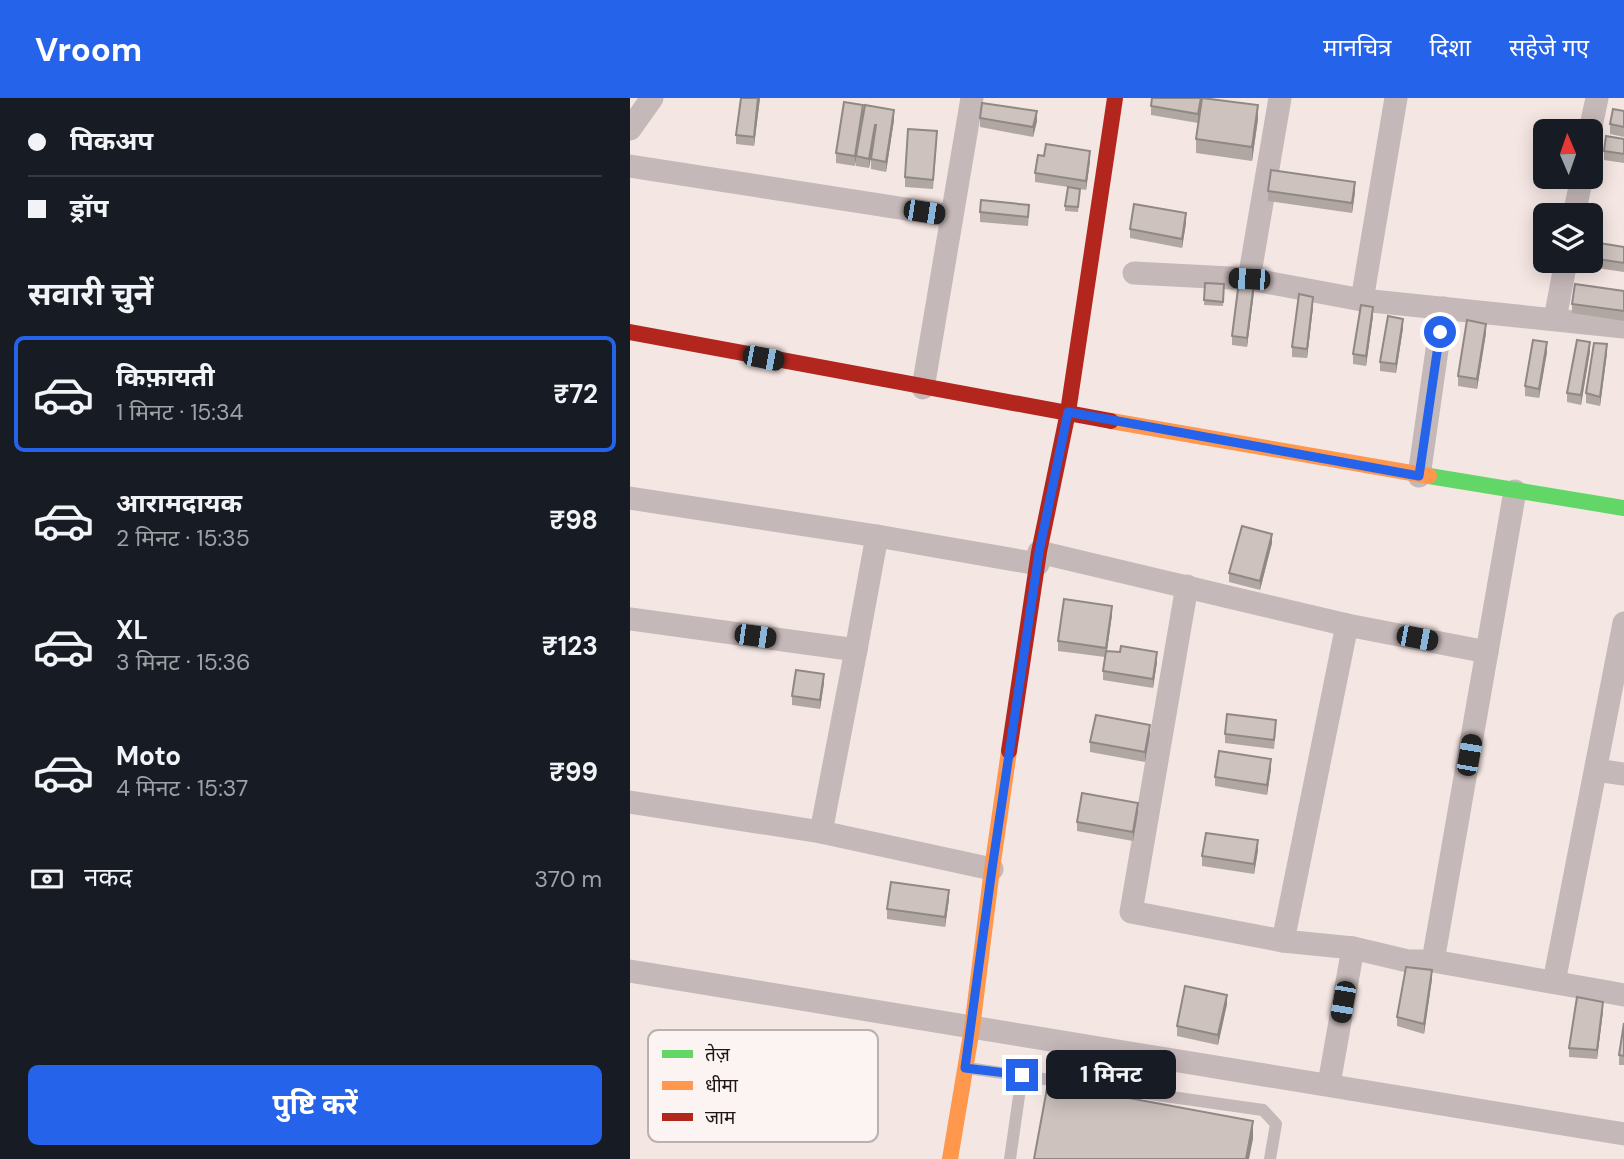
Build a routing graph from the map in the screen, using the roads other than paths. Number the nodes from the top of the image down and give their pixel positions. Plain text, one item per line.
1 (652, 98) edge
2 (972, 98) edge
3 (1115, 98) edge
4 (1280, 98) edge
5 (1396, 98) edge
6 (1597, 98) edge
7 (1593, 119) edge
8 (630, 129) edge
9 (630, 166) edge
10 (951, 216) junction
11 (1134, 273) dead end
12 (1564, 273) edge
13 (1249, 279) junction
14 (1362, 300) junction
15 (1443, 308) junction
16 (1555, 319) junction
17 (1624, 327) edge
18 (630, 332) edge
19 (923, 388) junction
20 (1068, 412) junction
21 (1419, 476) junction
22 (1515, 491) junction
23 (630, 498) edge
24 (1624, 508) edge
25 (877, 536) junction
26 (1039, 558) junction
27 (1187, 586) junction
28 (630, 619) edge
29 (1624, 623) edge
30 (1347, 625) junction
31 (856, 650) junction
32 (1487, 652) junction
33 (1596, 770) junction
34 (1624, 774) edge
35 (630, 802) edge
36 (821, 832) junction
37 (992, 869) junction
38 (1283, 941) junction
39 (1353, 948) junction
40 (1433, 961) junction
41 (630, 971) edge
42 (1554, 982) junction
43 (1624, 995) edge
44 (972, 1028) junction
45 (965, 1068) junction
46 (1022, 1075) junction
47 (1329, 1084) junction
48 (1624, 1134) edge
49 (950, 1159) edge
50 (1010, 1159) edge
51 (1270, 1159) edge

1 - 8 street
2 - 10 street
3 - 20 street
4 - 13 street
5 - 14 street
6 - 7 street
9 - 10 street
10 - 19 street
11 - 13 street
12 - 16 street
13 - 14 street
14 - 15 street
15 - 16 street
15 - 21 street
16 - 17 street
18 - 19 street
19 - 20 street
20 - 21 street
20 - 26 street
21 - 22 street
22 - 24 street
22 - 32 street
23 - 25 street
25 - 26 street
25 - 31 street
26 - 27 street
26 - 37 street
27 - 30 street
27 - 38 street
28 - 31 street
29 - 33 street
30 - 32 street
30 - 38 street
31 - 36 street
32 - 40 street
33 - 34 street
33 - 42 street
35 - 36 street
36 - 37 street
37 - 44 street
38 - 39 street
39 - 40 street
39 - 47 street
40 - 42 street
41 - 44 street
42 - 43 street
44 - 45 street
44 - 47 street
45 - 46 lane
45 - 49 street
46 - 50 lane
46 - 51 lane
47 - 48 street

